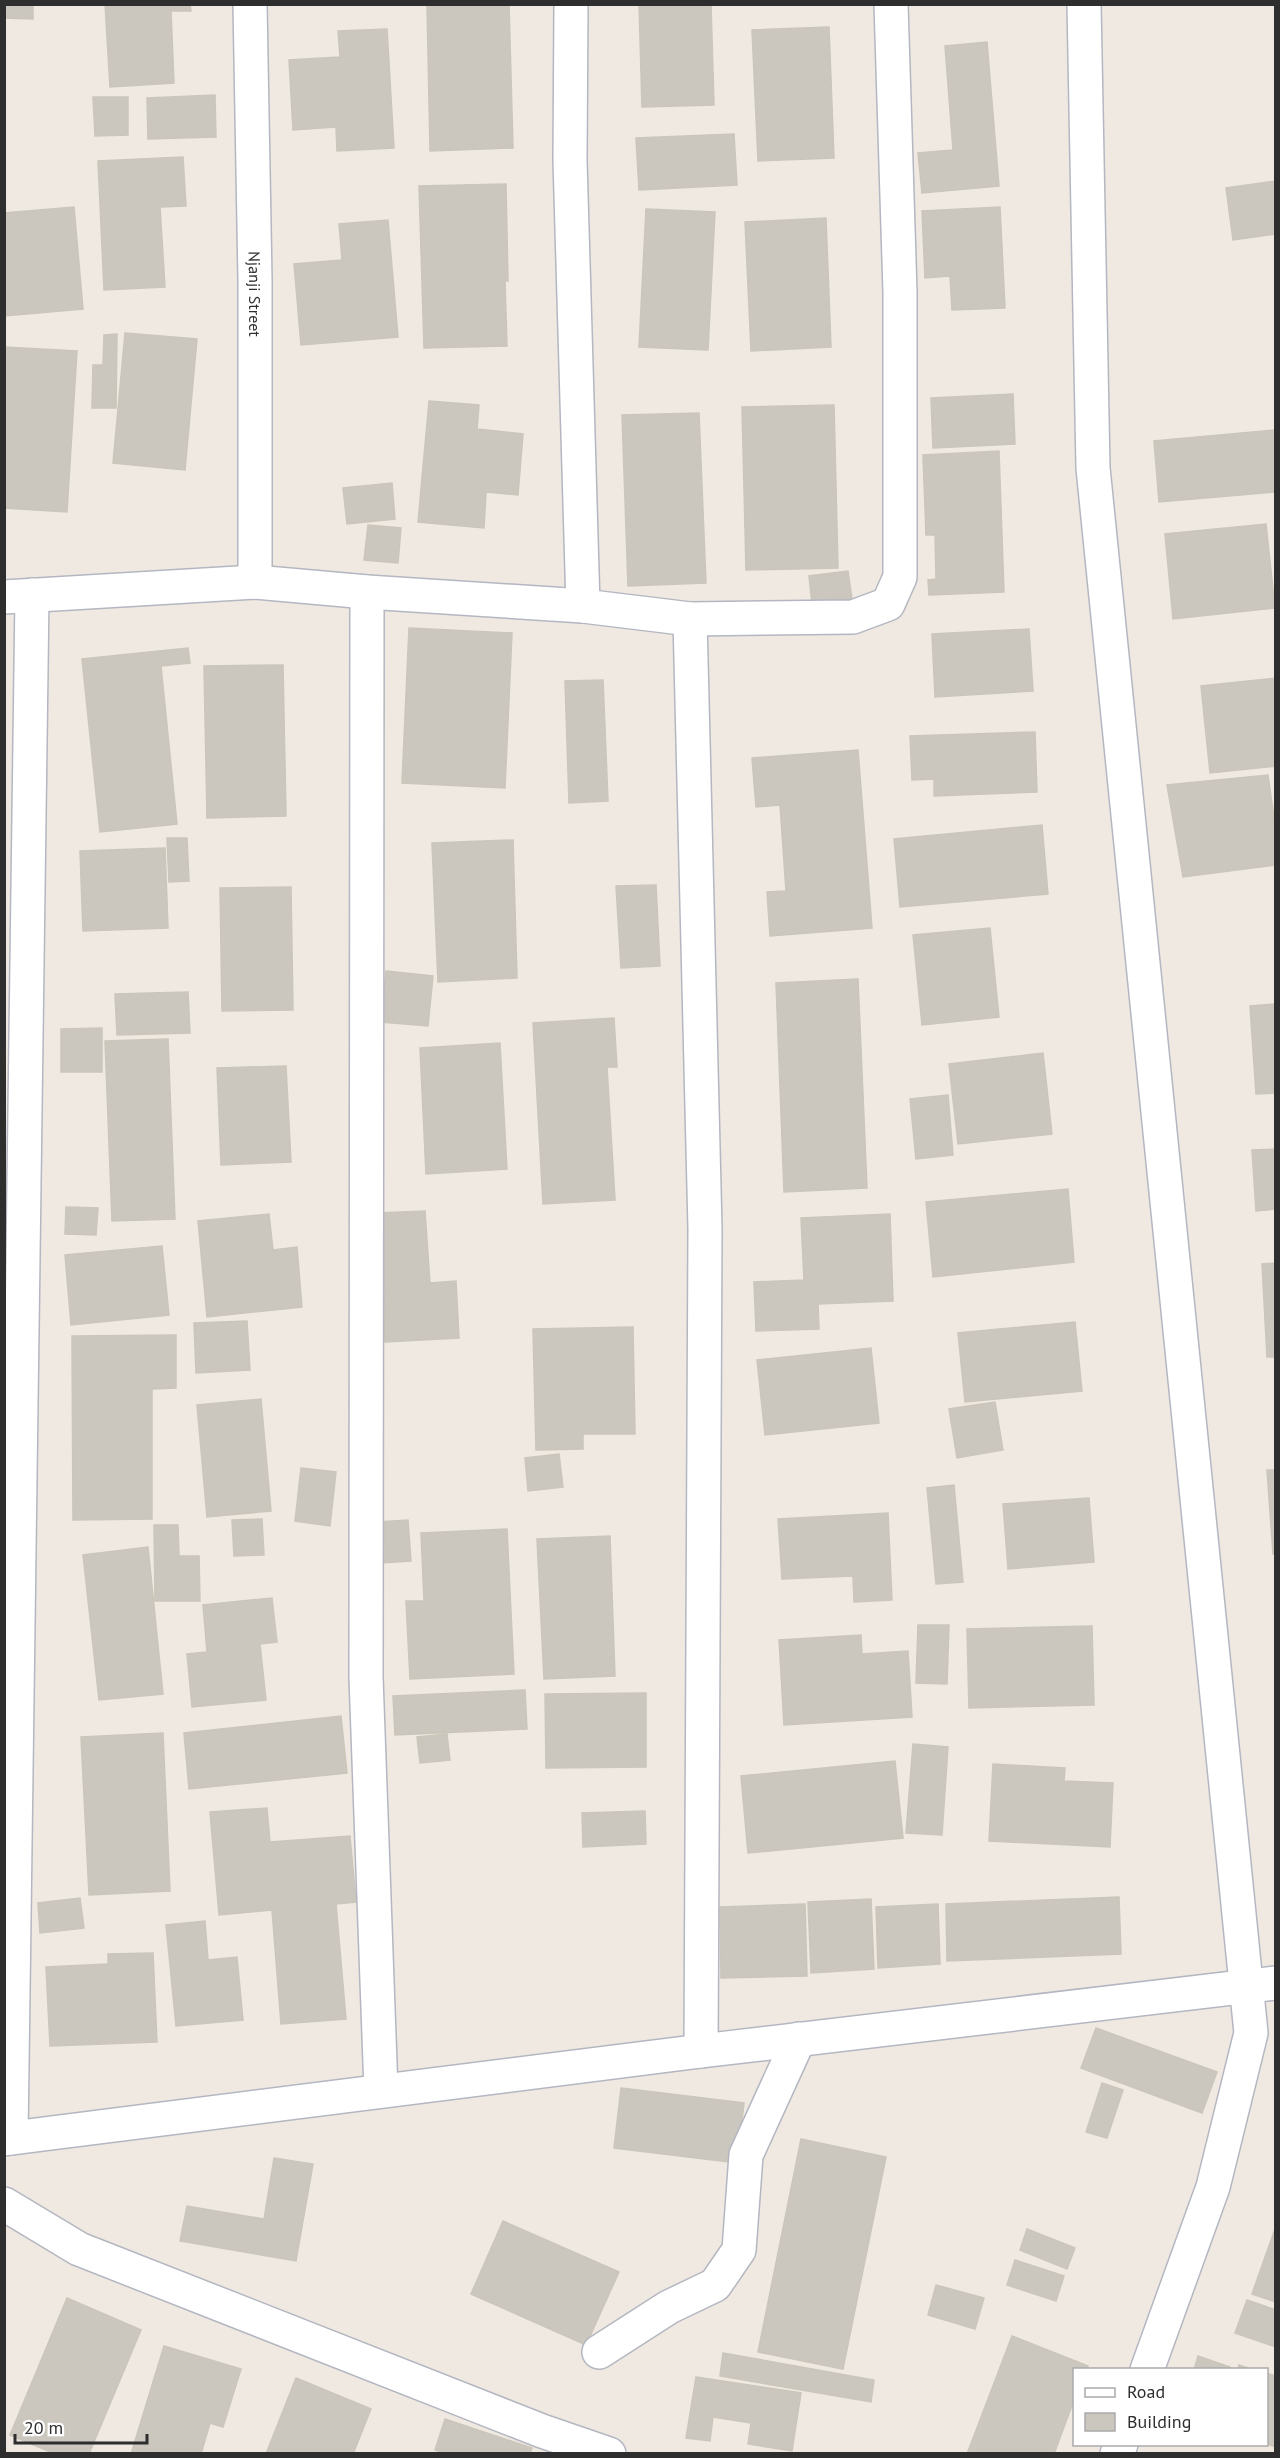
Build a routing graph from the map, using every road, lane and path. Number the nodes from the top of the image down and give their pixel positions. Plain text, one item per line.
1 (250, 4) edge
2 (571, 4) edge
3 (891, 4) edge
4 (1084, 4) edge
5 (255, 582) junction
6 (367, 592) junction
7 (18, 596) edge
8 (583, 606) junction
9 (690, 619) junction
10 (1261, 1985) edge
11 (799, 2040) junction
12 (701, 2051) junction
13 (381, 2091) junction
14 (8, 2138) edge
15 (4, 2204) edge
16 (599, 2352) dead end
17 (1149, 2368) edge
18 (609, 2454) edge

1 - 5 street, Njanji Street
2 - 8 street
3 - 9 street
4 - 10 street
5 - 6 street
5 - 7 street
6 - 8 street
6 - 13 street
7 - 14 street
8 - 9 street
9 - 12 street
10 - 11 street
10 - 17 street
11 - 12 street
11 - 16 street
12 - 13 street
13 - 14 street
15 - 18 street

